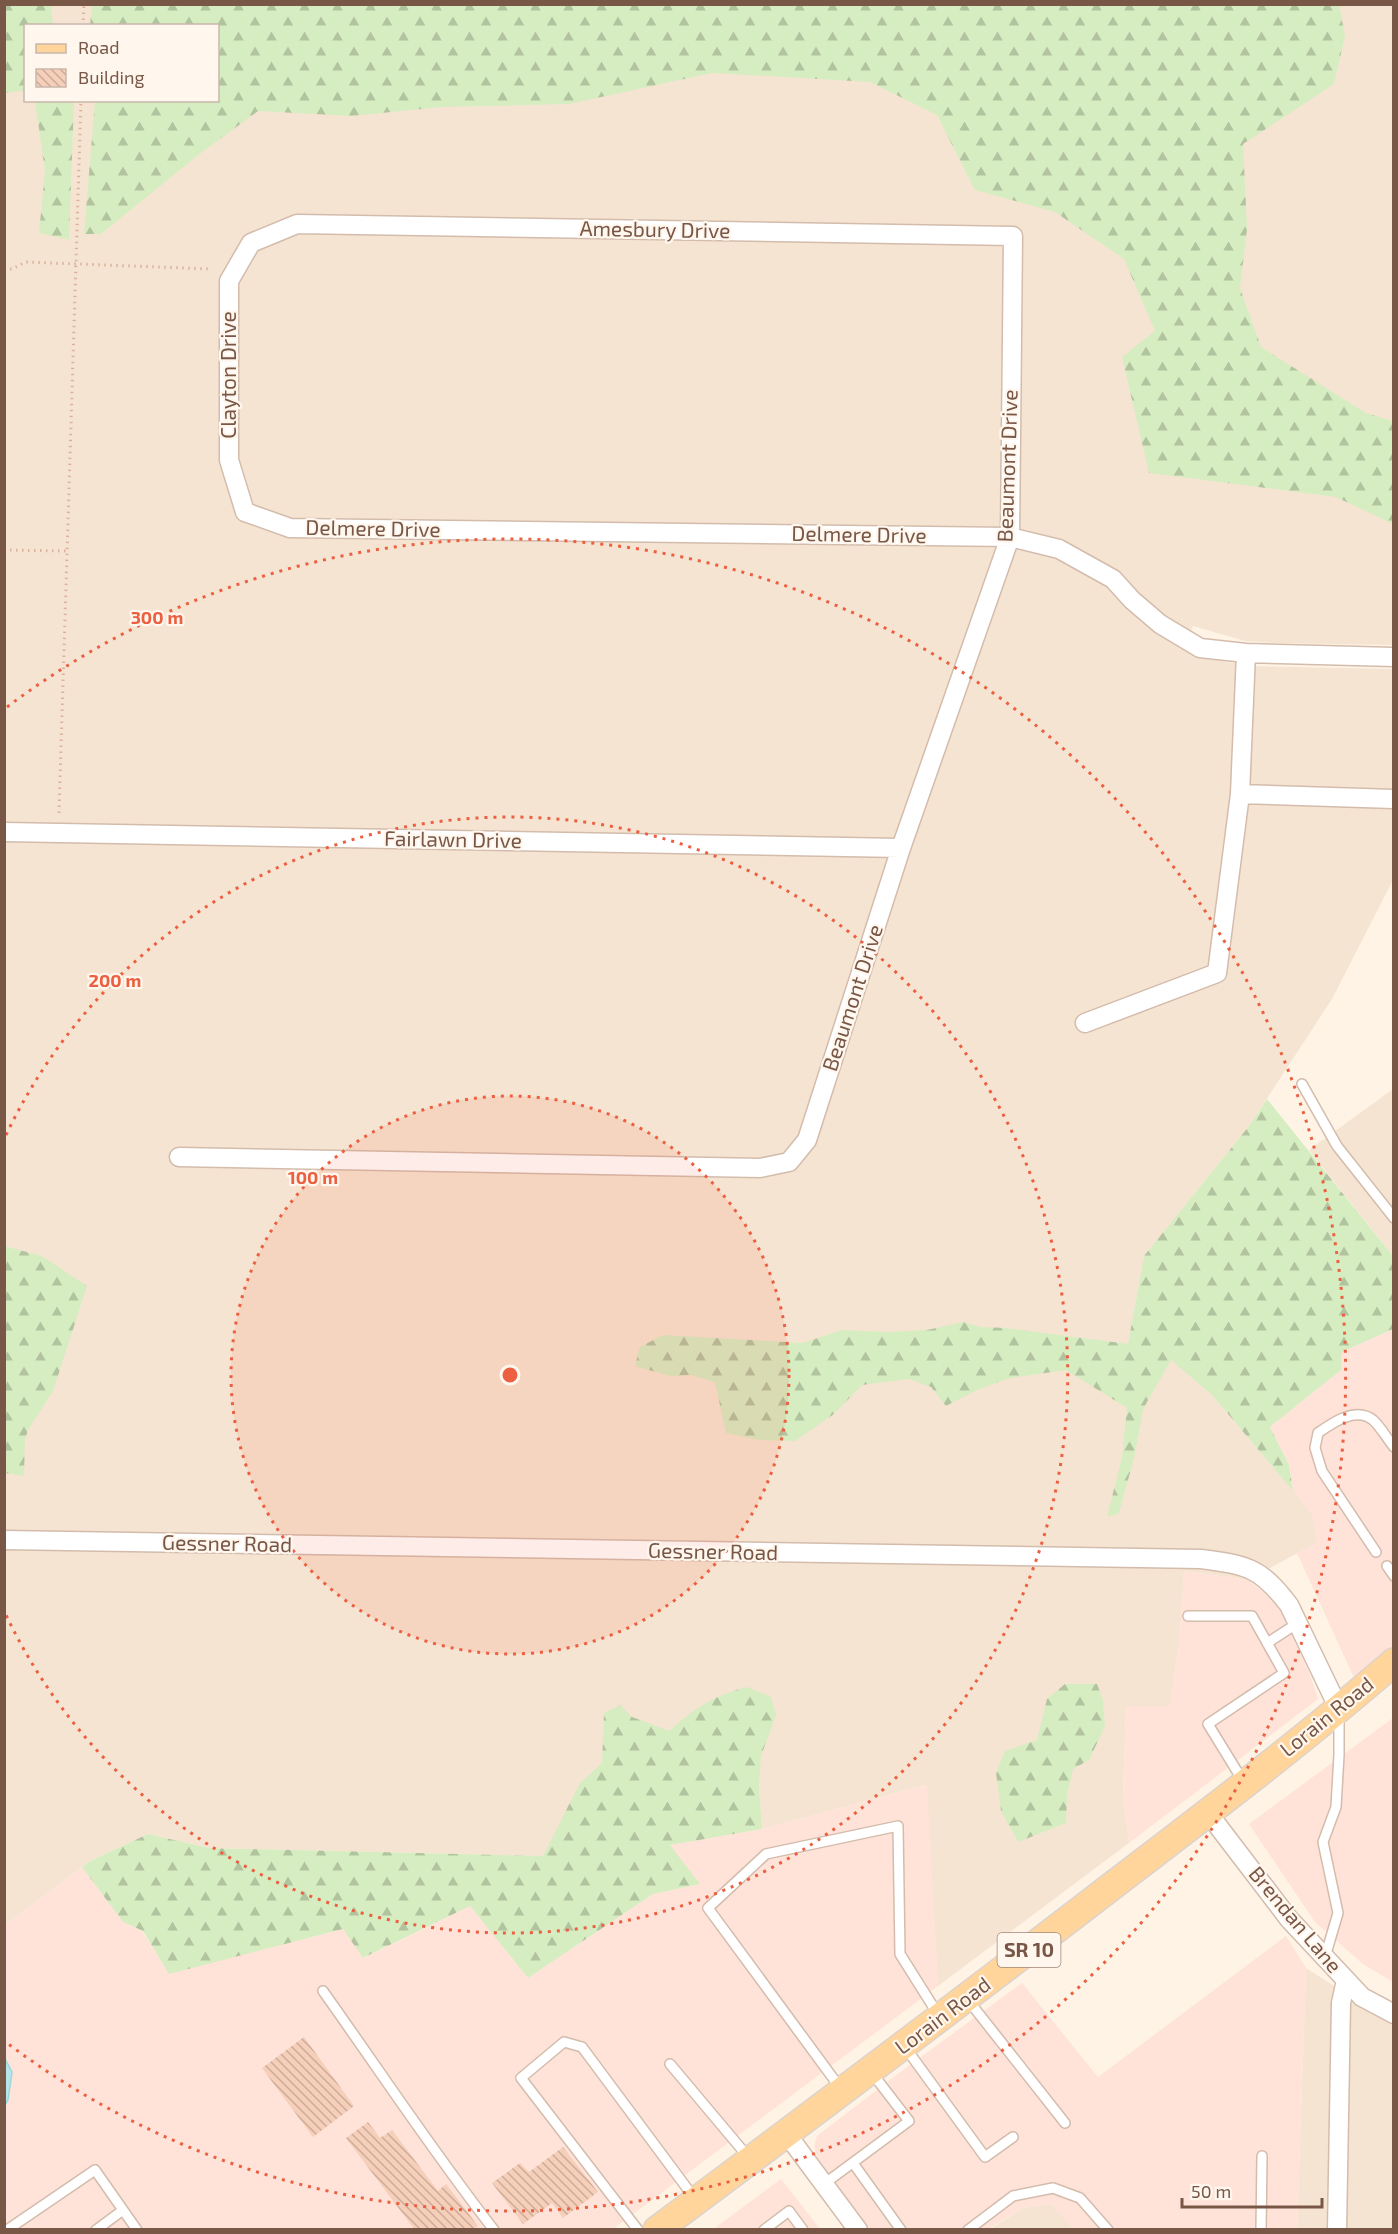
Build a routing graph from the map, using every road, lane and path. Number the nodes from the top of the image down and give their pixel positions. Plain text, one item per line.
1 (84, 4) edge
2 (83, 24) edge
3 (81, 102) edge
4 (297, 224) joint
5 (1013, 236) joint
6 (76, 265) junction
7 (4, 269) edge
8 (212, 269) dead end
9 (290, 528) joint
10 (1010, 537) junction
11 (4, 550) edge
12 (67, 551) junction
13 (1246, 653) junction
14 (1394, 657) edge
15 (1240, 794) junction
16 (1394, 799) edge
17 (59, 813) dead end
18 (4, 832) edge
19 (901, 848) junction
20 (1085, 1023) dead end
21 (1302, 1084) dead end
22 (179, 1157) dead end
23 (1394, 1218) edge
24 (1394, 1447) edge
25 (4, 1540) edge
26 (1376, 1552) dead end
27 (1387, 1566) dead end
28 (1394, 1576) edge
29 (1188, 1616) dead end
30 (1298, 1623) junction
31 (1267, 1643) junction
32 (1394, 1662) edge
33 (1339, 1709) junction
34 (1245, 1784) junction
35 (1208, 1813) junction
36 (1324, 1957) junction
37 (1346, 1980) junction
38 (323, 1991) dead end
39 (967, 1998) junction
40 (1394, 2014) edge
41 (940, 2018) junction
42 (904, 2045) junction
43 (670, 2064) dead end
44 (870, 2070) junction
45 (843, 2091) junction
46 (1065, 2122) dead end
47 (786, 2133) junction
48 (1013, 2137) dead end
49 (1262, 2156) dead end
50 (750, 2160) junction
51 (853, 2163) junction
52 (824, 2184) junction
53 (696, 2200) junction
54 (123, 2210) junction
55 (7, 2229) edge
56 (96, 2229) edge
57 (137, 2229) edge
58 (494, 2229) edge
59 (638, 2229) edge
60 (657, 2229) edge
61 (764, 2229) edge
62 (803, 2229) edge
63 (858, 2229) edge
64 (901, 2229) edge
65 (968, 2229) edge
66 (1108, 2229) edge
67 (1261, 2229) edge
68 (1337, 2229) edge

1 - 2 path
3 - 6 path
4 - 5 street, Amesbury Drive
4 - 9 street, Clayton Drive
5 - 10 street, Beaumont Drive
6 - 7 path
6 - 8 path
6 - 12 path
9 - 10 street, Delmere Drive
10 - 13 street, Delmere Drive
10 - 19 street, Beaumont Drive
11 - 12 path
12 - 17 path
13 - 14 street, Delmere Drive
13 - 15 street
15 - 16 street
15 - 20 street
18 - 19 street, Fairlawn Drive
19 - 22 street, Beaumont Drive
21 - 23 lane
24 - 26 lane
25 - 30 street, Gessner Road
27 - 28 lane
29 - 31 lane
30 - 31 lane
30 - 33 street, Gessner Road
31 - 34 lane
32 - 33 main road, Lorain Road / SR 10
33 - 34 main road, Lorain Road / SR 10
33 - 36 lane
34 - 35 main road, Lorain Road / SR 10
35 - 36 street, Brendan Lane
35 - 39 main road, Lorain Road / SR 10
36 - 37 street, Brendan Lane
37 - 40 street, Brendan Lane
37 - 68 street
38 - 58 lane
39 - 41 main road, Lorain Road / SR 10
39 - 46 lane
41 - 42 main road, Lorain Road / SR 10
41 - 45 lane
42 - 44 main road, Lorain Road / SR 10
42 - 48 lane
43 - 50 lane
44 - 45 main road, Lorain Road / SR 10
44 - 51 lane
45 - 47 main road, Lorain Road / SR 10
47 - 50 main road, Lorain Road / SR 10
47 - 52 street
49 - 67 lane
50 - 53 main road, Lorain Road / SR 10
51 - 52 lane
51 - 64 lane
52 - 63 street
53 - 59 lane
53 - 60 main road, Lorain Road / SR 10
54 - 55 lane
54 - 56 lane
54 - 57 lane
61 - 62 lane
65 - 66 lane

